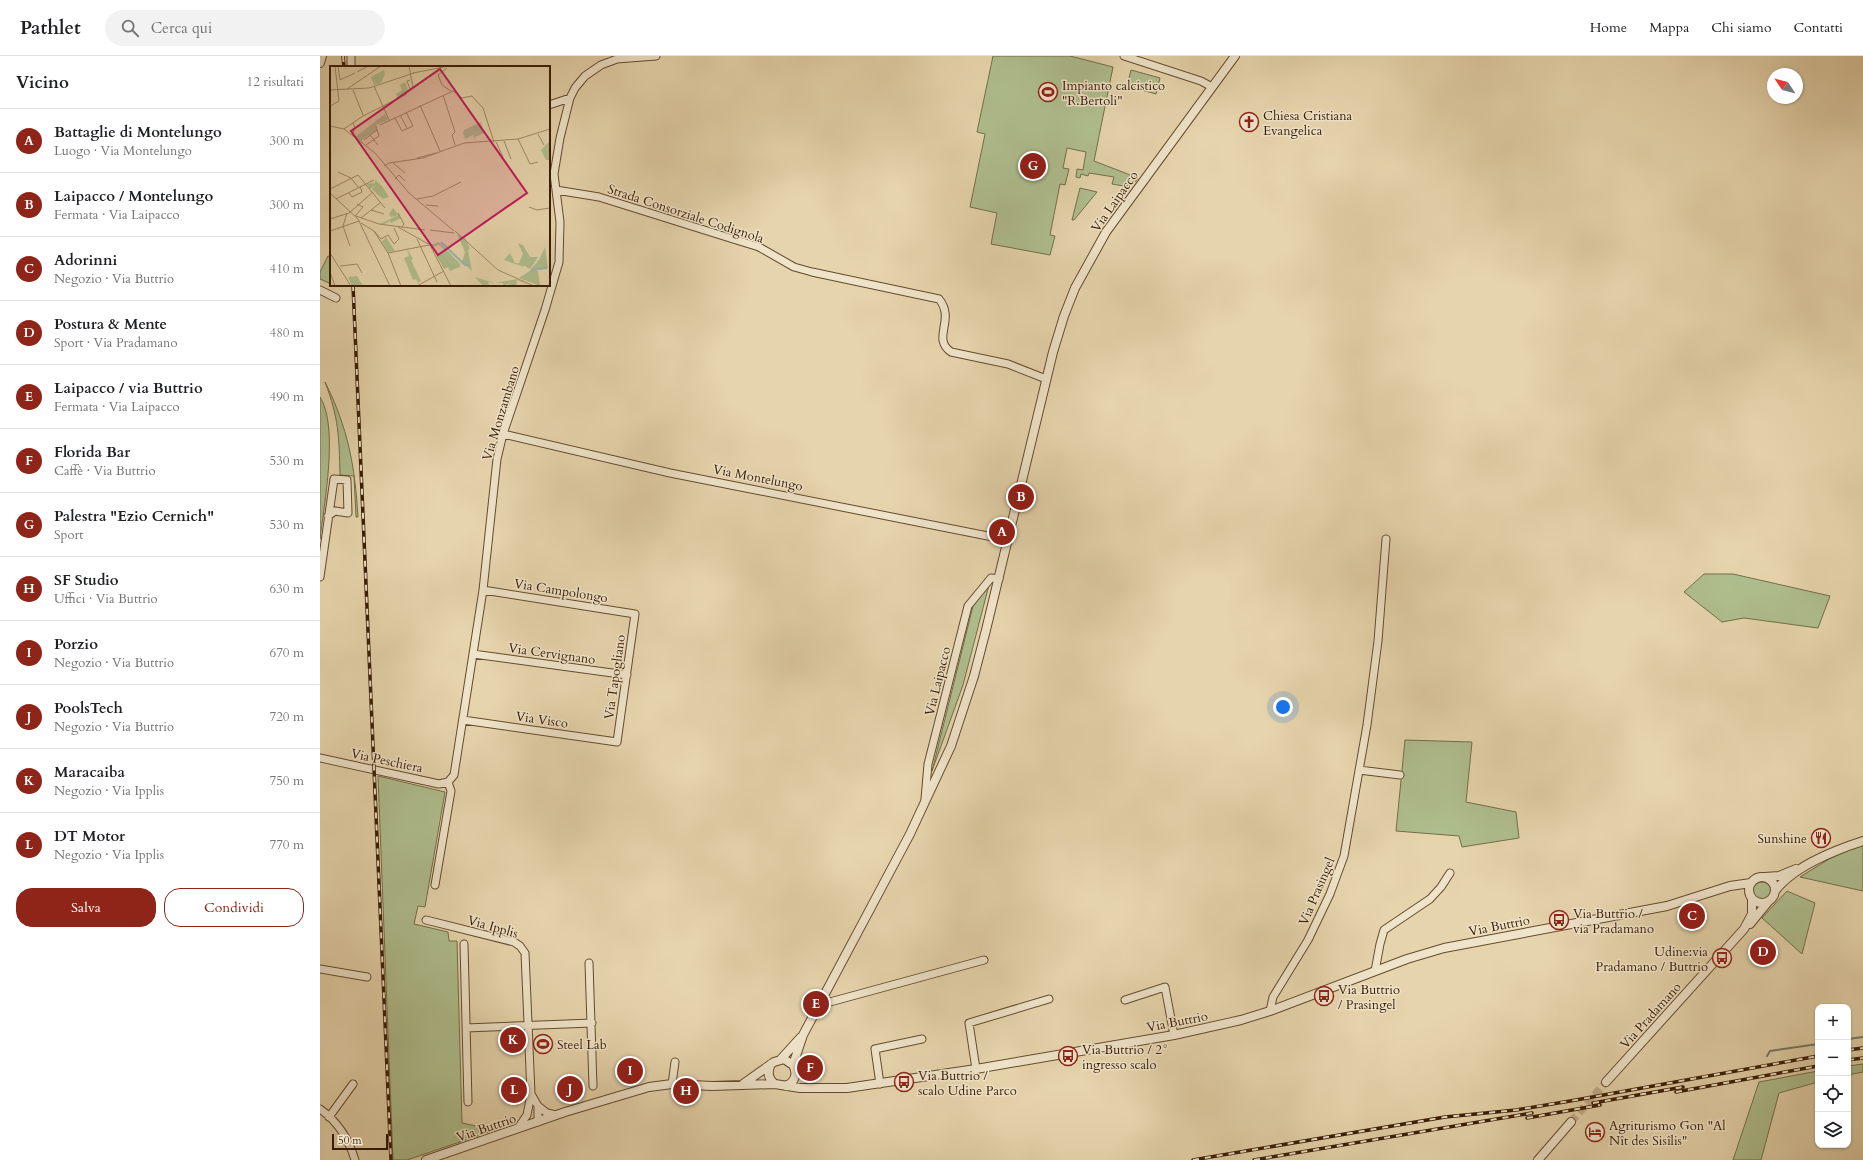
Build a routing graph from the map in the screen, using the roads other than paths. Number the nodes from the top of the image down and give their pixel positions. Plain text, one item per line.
1 (322, 56) edge
2 (351, 56) edge
3 (656, 56) edge
4 (1124, 56) edge
5 (1235, 56) edge
6 (320, 63) edge
7 (352, 66) edge
8 (1212, 87) junction
9 (570, 98) junction
10 (550, 105) edge
11 (556, 190) junction
12 (320, 290) edge
13 (336, 298) dead end
14 (1046, 379) junction
15 (503, 434) junction
16 (328, 516) junction
17 (1008, 540) junction
18 (1386, 540) dead end
19 (320, 577) edge
20 (999, 579) junction
21 (483, 590) junction
22 (635, 614) joint
23 (473, 654) junction
24 (627, 675) junction
25 (463, 720) junction
26 (617, 742) joint
27 (320, 758) edge
28 (1359, 770) junction
29 (1400, 775) dead end
30 (448, 782) junction
31 (924, 806) junction
32 (1863, 841) edge
33 (1802, 868) junction
34 (1450, 873) dead end
35 (1765, 877) junction
36 (1751, 883) junction
37 (435, 885) dead end
38 (1723, 889) junction
39 (1775, 891) junction
40 (1751, 898) junction
41 (1768, 902) junction
42 (426, 920) dead end
43 (1744, 929) junction
44 (464, 944) dead end
45 (984, 960) dead end
46 (589, 963) dead end
47 (320, 969) edge
48 (1375, 971) junction
49 (367, 977) dead end
50 (1049, 999) dead end
51 (1125, 1000) dead end
52 (819, 1005) junction
53 (1270, 1011) junction
54 (592, 1023) junction
55 (528, 1026) junction
56 (466, 1028) junction
57 (803, 1035) junction
58 (1174, 1035) junction
59 (922, 1039) dead end
60 (781, 1059) junction
61 (676, 1062) dead end
62 (771, 1064) junction
63 (793, 1065) junction
64 (976, 1069) junction
65 (795, 1076) junction
66 (1606, 1082) tunnel mouth
67 (353, 1084) dead end
68 (672, 1084) junction
69 (774, 1084) junction
70 (880, 1084) junction
71 (740, 1085) junction
72 (593, 1086) dead end
73 (786, 1086) junction
74 (808, 1088) junction
75 (531, 1094) junction
76 (468, 1102) dead end
77 (538, 1106) junction
78 (530, 1108) junction
79 (320, 1109) edge
80 (556, 1115) junction
81 (329, 1117) junction
82 (538, 1122) junction
83 (1571, 1122) tunnel mouth
84 (518, 1128) junction
85 (448, 1156) edge
86 (356, 1160) edge
87 (426, 1160) edge
88 (1538, 1160) edge

1 - 6 street
2 - 7 street
3 - 9 street, Via Monzambano
4 - 8 street
5 - 8 street, Via Laipacco
8 - 14 street, Via Laipacco
9 - 10 street
9 - 11 street, Via Monzambano
11 - 14 street, Strada Consorziale Codignola
11 - 15 street, Via Monzambano
12 - 13 street
14 - 17 street, Via Laipacco
15 - 17 street, Via Montelungo
15 - 21 street, Via Monzambano
16 - 16 street
16 - 19 street
17 - 20 street, Via Laipacco
18 - 28 street, Via Prasingel
20 - 31 street, Via Laipacco
20 - 31 street, Via Laipacco
21 - 22 street, Via Campolongo
21 - 23 street, Via Monzambano
22 - 24 street, Via Tapogliano
23 - 24 street, Via Cervignano
23 - 25 street, Via Monzambano
24 - 26 street, Via Tapogliano
25 - 26 street, Via Visco
25 - 30 street, Via Monzambano
27 - 30 street, Via Peschiera
28 - 29 street
28 - 53 street, Via Prasingel
30 - 37 street, Via Monzambano
31 - 52 street, Via Laipacco
32 - 33 street, Via Buttrio
33 - 35 street, Via Buttrio
33 - 39 street, Via Buttrio
34 - 48 street
35 - 36 street, Via Buttrio
35 - 39 street
36 - 38 street, Via Buttrio
36 - 40 street
38 - 40 street, Via Buttrio
38 - 48 street, Via Buttrio
39 - 41 street, Via Buttrio
40 - 41 street, Via Buttrio
40 - 43 street, Via Pradamano
41 - 43 street, Via Pradamano
42 - 55 street, Via Ipplis
43 - 66 street, Via Pradamano
44 - 56 street, Via Ipplis
45 - 52 street
46 - 54 street
47 - 49 street
48 - 53 street, Via Buttrio
50 - 64 street
51 - 58 street
52 - 57 street, Via Laipacco
53 - 58 street, Via Buttrio
54 - 55 street
54 - 72 street
55 - 56 street
55 - 75 street, Via Ipplis
56 - 76 street, Via Ipplis
57 - 60 street, Via Laipacco
57 - 63 street, Via Laipacco
58 - 64 street, Via Buttrio
59 - 70 street
60 - 62 street
60 - 63 street
61 - 68 street
62 - 69 street
62 - 71 street
63 - 65 street
64 - 70 street, Via Buttrio
65 - 73 street
65 - 74 street
67 - 81 street
68 - 71 street, Via Buttrio
68 - 80 street, Via Buttrio
69 - 71 street, Via Buttrio
69 - 73 street, Via Buttrio
70 - 74 street, Via Buttrio
73 - 74 street, Via Buttrio
75 - 77 street, Via Ipplis
75 - 78 street, Via Ipplis
77 - 80 street
77 - 82 street
78 - 82 street
78 - 84 street, Via Ipplis
79 - 81 street
80 - 82 street, Via Buttrio
81 - 86 street
82 - 84 street, Via Buttrio
83 - 88 street
84 - 85 street, Via Buttrio
85 - 87 street, Via Buttrio

